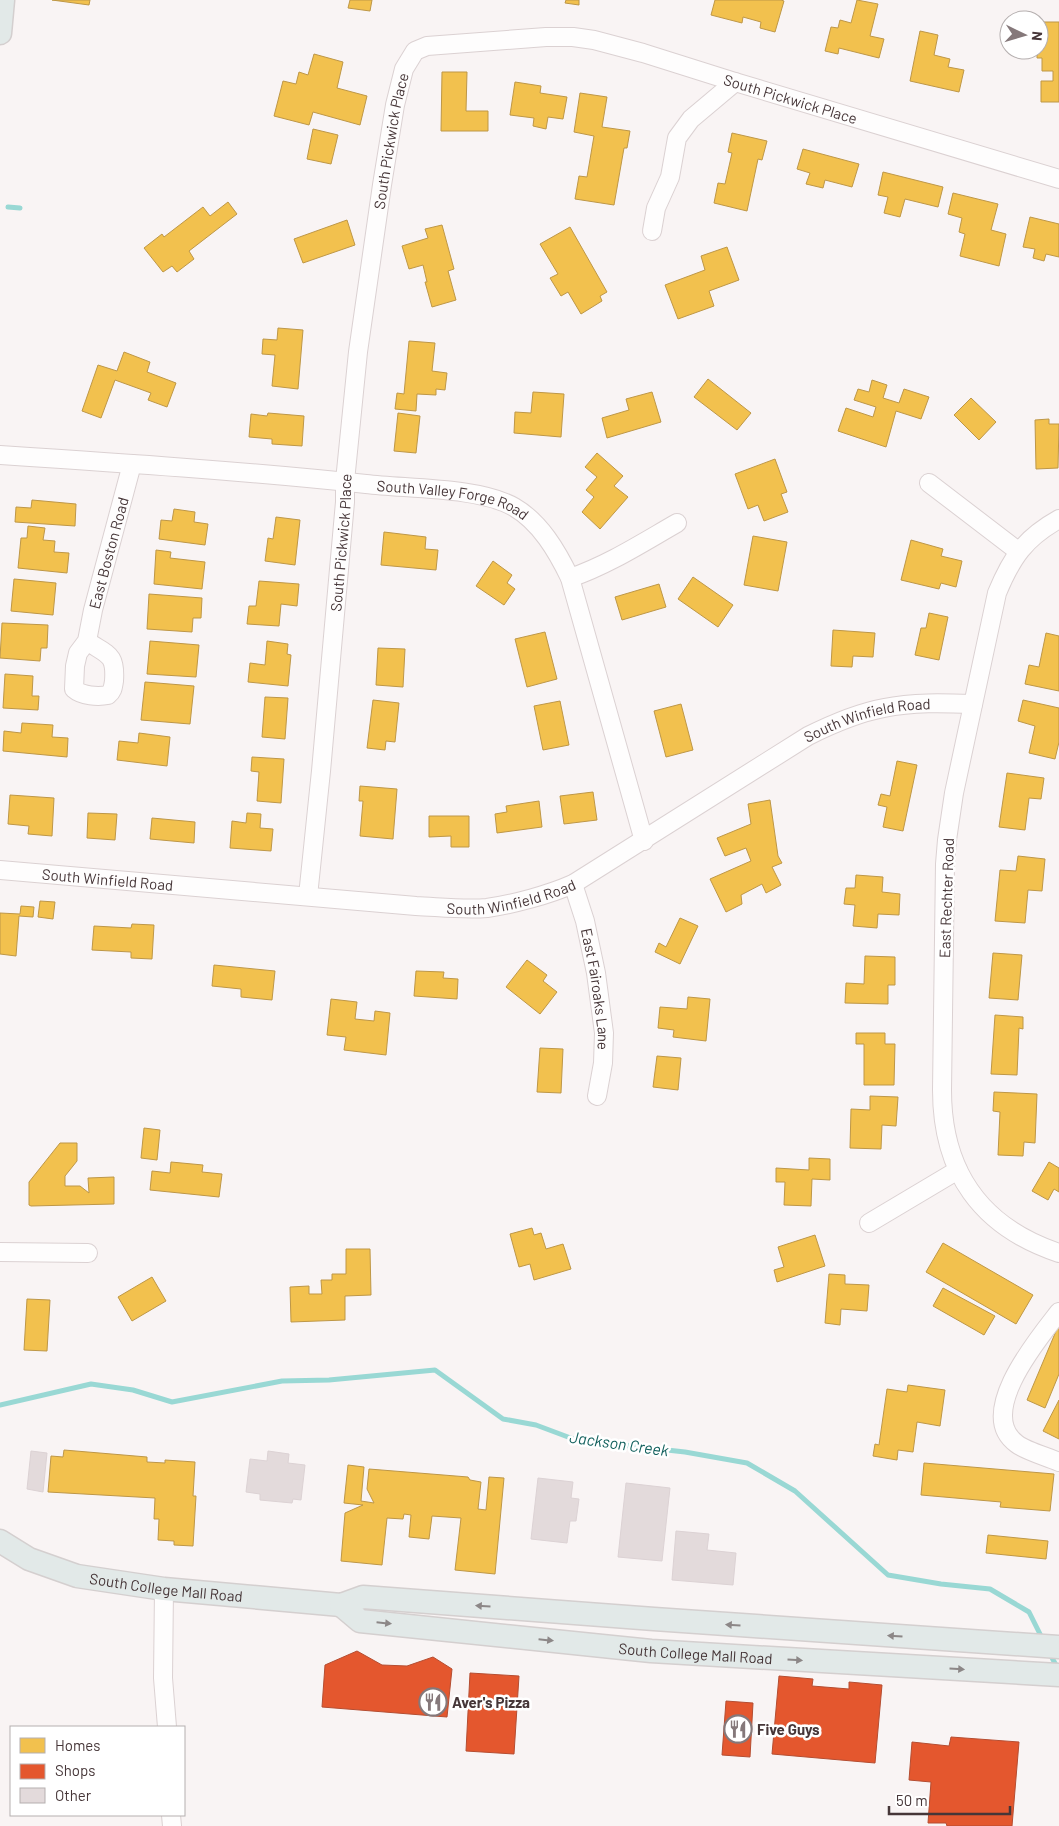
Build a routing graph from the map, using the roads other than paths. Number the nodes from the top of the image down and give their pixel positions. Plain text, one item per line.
1 (3, 0) edge
2 (0, 33) edge
3 (735, 82) junction
4 (1059, 179) edge
5 (652, 231) dead end
6 (0, 455) edge
7 (132, 464) junction
8 (345, 481) junction
9 (929, 483) dead end
10 (1059, 518) edge
11 (677, 523) dead end
12 (1018, 551) junction
13 (570, 578) junction
14 (87, 641) dead end
15 (973, 704) junction
16 (644, 841) junction
17 (0, 870) edge
18 (573, 884) junction
19 (308, 896) junction
20 (598, 1096) dead end
21 (958, 1170) junction
22 (869, 1223) dead end
23 (0, 1252) edge
24 (88, 1253) dead end
25 (1059, 1253) edge
26 (1059, 1312) edge
27 (1059, 1462) edge
28 (0, 1541) edge
29 (164, 1589) junction
30 (340, 1606) junction
31 (654, 1619) junction
32 (1059, 1647) edge
33 (651, 1651) junction
34 (1053, 1675) edge
35 (167, 1726) edge

1 - 2 main road
3 - 4 street, South Pickwick Place
3 - 5 street
3 - 8 street, South Pickwick Place
6 - 7 street, South Valley Forge Road
7 - 8 street, South Valley Forge Road
7 - 14 street, East Boston Road
8 - 13 street, South Valley Forge Road
8 - 19 street, South Pickwick Place
9 - 12 street
10 - 12 street, East Rechter Road
11 - 13 street
12 - 15 street, East Rechter Road
13 - 16 street, South Valley Forge Road
15 - 16 street, South Winfield Road
15 - 21 street, East Rechter Road
16 - 18 street, South Winfield Road
17 - 19 street, South Winfield Road
18 - 19 street, South Winfield Road
18 - 20 street, East Fairoaks Lane
21 - 22 street
21 - 25 street, East Rechter Road
23 - 24 street
26 - 27 street
28 - 29 main road, South College Mall Road
29 - 30 main road, South College Mall Road
29 - 35 street
31 -> 30 main road, South College Mall Road
30 -> 33 main road, South College Mall Road
32 -> 31 main road, South College Mall Road
31 - 33 main road
33 -> 34 main road, South College Mall Road

